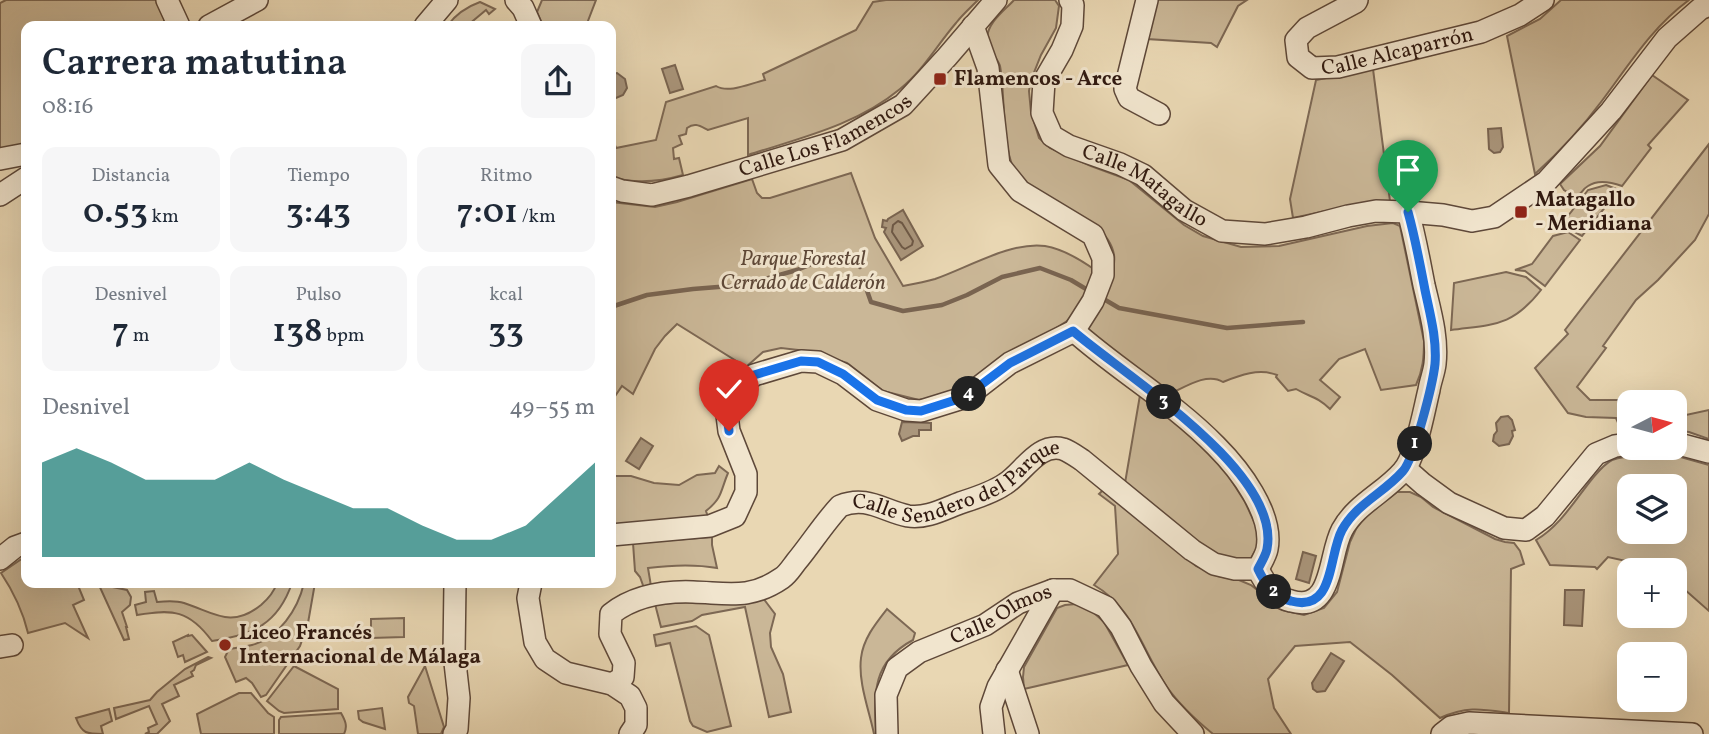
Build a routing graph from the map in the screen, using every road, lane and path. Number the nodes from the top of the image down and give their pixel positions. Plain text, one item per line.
1 (167, 0) edge
2 (257, 0) edge
3 (447, 0) edge
4 (516, 0) edge
5 (996, 0) edge
6 (1070, 0) edge
7 (1147, 0) edge
8 (1357, 0) edge
9 (1543, 0) edge
10 (1709, 5) edge
11 (177, 21) edge
12 (218, 21) edge
13 (429, 21) edge
14 (529, 21) edge
15 (973, 26) junction
16 (1159, 114) dead end
17 (21, 156) edge
18 (0, 159) edge
19 (21, 181) edge
20 (616, 189) edge
21 (0, 195) edge
22 (1408, 212) junction
23 (1076, 327) junction
24 (1617, 446) edge
25 (1687, 447) edge
26 (1709, 453) edge
27 (1406, 468) junction
28 (616, 535) edge
29 (21, 545) edge
30 (0, 559) edge
31 (1258, 569) junction
32 (454, 588) edge
33 (530, 588) edge
34 (1053, 590) junction
35 (1007, 670) junction
36 (612, 684) junction
37 (454, 734) edge
38 (630, 734) edge
39 (887, 734) edge
40 (994, 734) edge
41 (1028, 734) edge
42 (1193, 734) edge
43 (1442, 734) edge
44 (1692, 734) edge

1 - 11 street
2 - 12 street
3 - 13 street
4 - 14 street
5 - 15 street, Calle Los Flamencos
6 - 22 street, Calle Matagallo
7 - 16 street
8 - 9 street, Calle Alcaparrón
10 - 22 street, Calle Matagallo
15 - 20 street, Calle Los Flamencos
15 - 23 street
17 - 18 street
19 - 21 street
22 - 27 street
23 - 28 street
23 - 31 street
24 - 27 street
25 - 26 street
27 - 31 street
29 - 30 street
31 - 36 street, Calle Sendero del Parque
32 - 37 street
33 - 36 street
34 - 35 street
34 - 39 street, Calle Olmos
34 - 42 street, Calle Olmos
35 - 40 street
35 - 41 street
36 - 38 street
43 - 44 street

